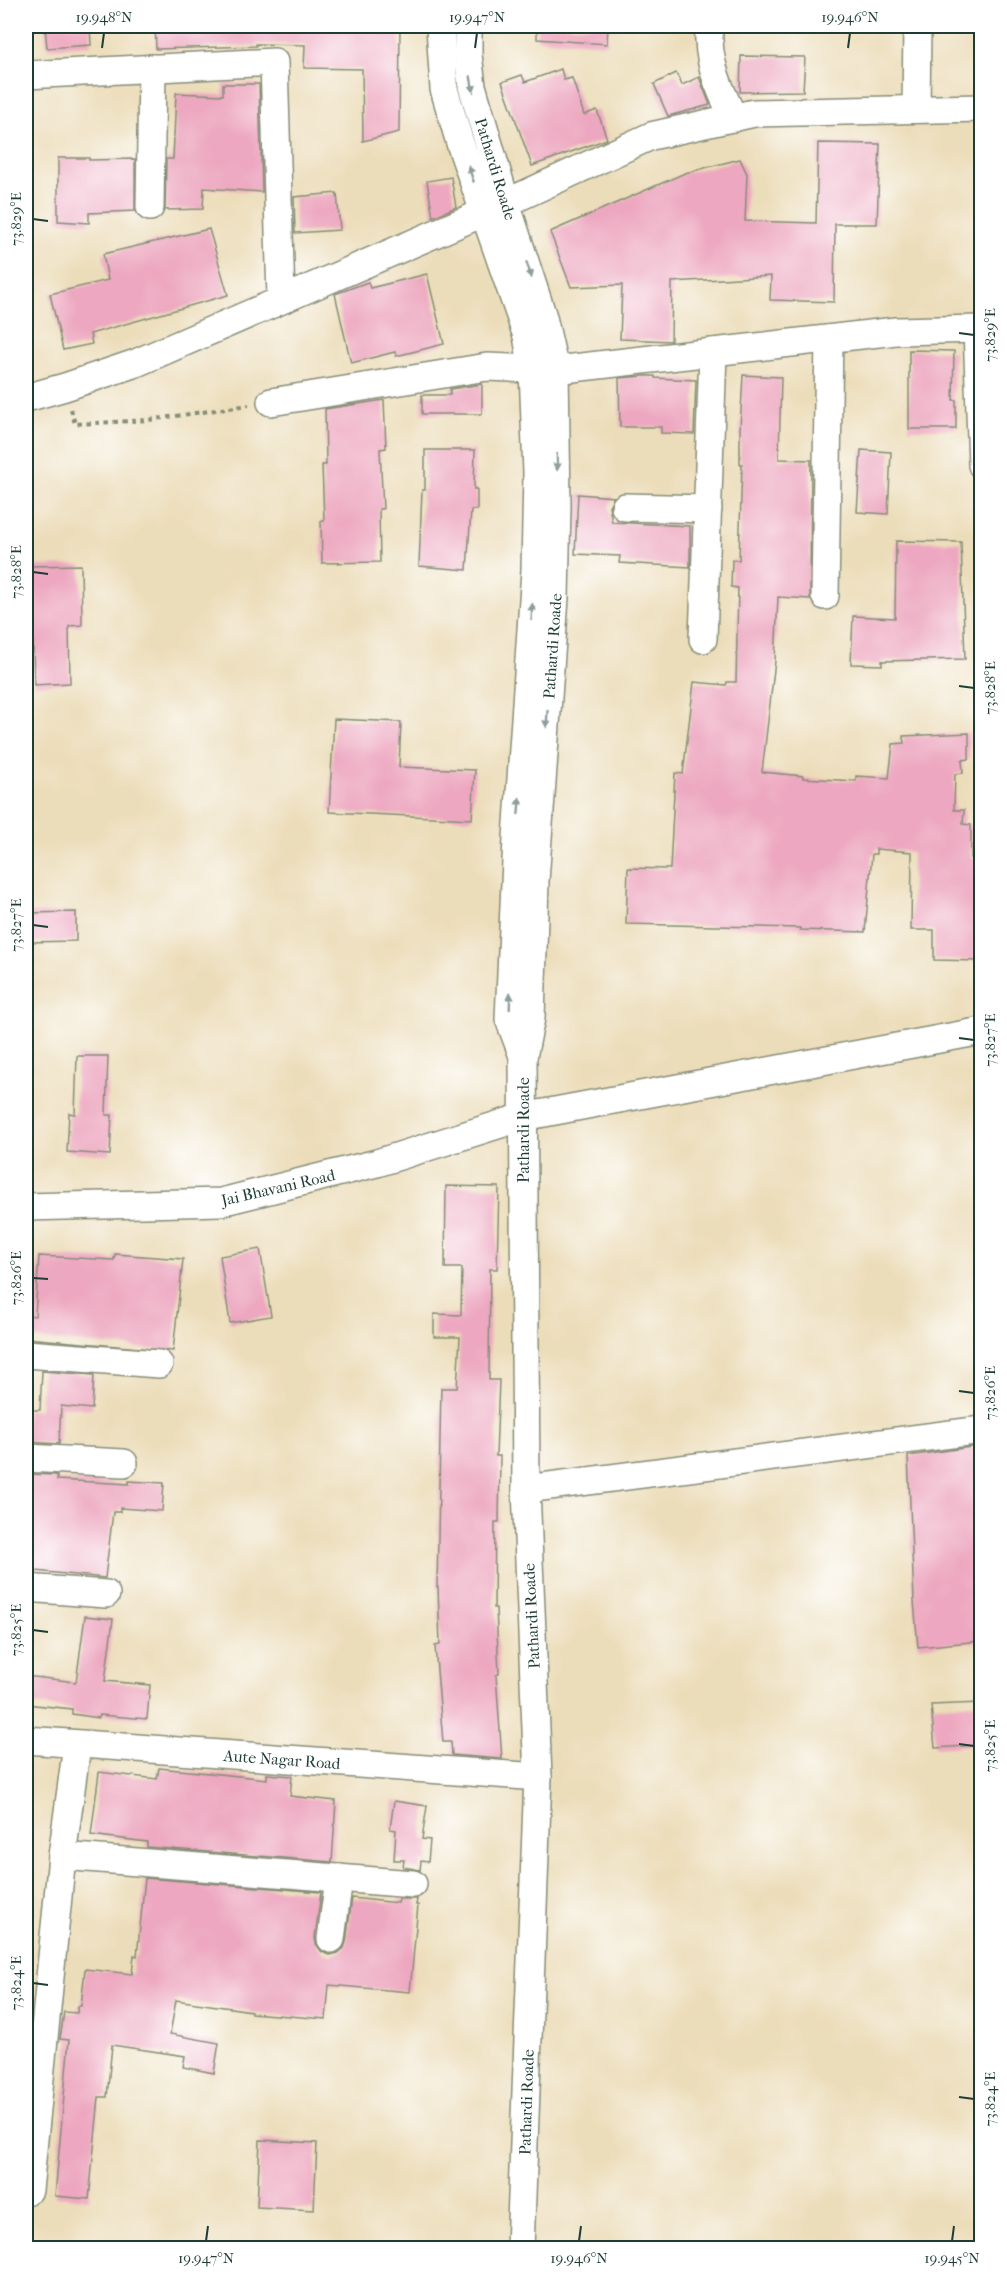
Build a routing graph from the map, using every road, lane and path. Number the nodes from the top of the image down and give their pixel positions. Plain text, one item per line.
1 (440, 26) edge
2 (468, 26) edge
3 (709, 26) edge
4 (917, 26) edge
5 (152, 68) junction
6 (26, 75) edge
7 (981, 108) edge
8 (916, 109) junction
9 (734, 118) junction
10 (150, 207) dead end
11 (495, 208) junction
12 (281, 299) junction
13 (979, 329) edge
14 (829, 339) junction
15 (713, 352) junction
16 (544, 370) junction
17 (65, 387) junction
18 (26, 398) edge
19 (271, 402) joint
20 (981, 460) edge
21 (981, 465) edge
22 (625, 507) dead end
23 (708, 510) junction
24 (825, 596) dead end
25 (703, 639) dead end
26 (981, 1031) edge
27 (523, 1117) junction
28 (26, 1207) edge
29 (26, 1354) edge
30 (159, 1364) dead end
31 (981, 1430) edge
32 (26, 1458) edge
33 (124, 1463) dead end
34 (526, 1489) junction
35 (26, 1588) edge
36 (106, 1594) dead end
37 (26, 1740) edge
38 (77, 1745) junction
39 (538, 1777) junction
40 (62, 1856) junction
41 (339, 1878) junction
42 (413, 1884) dead end
43 (331, 1939) dead end
44 (29, 2190) dead end
45 (520, 2248) edge

11 -> 1 street
2 -> 11 street, Pathardi Roade
3 - 9 street
4 - 8 street
5 - 6 street
5 - 10 street
5 - 12 street
7 - 8 street
8 - 9 street
9 - 11 street
11 - 12 street
11 - 16 street, Pathardi Roade
12 - 17 street
13 - 14 street
13 - 20 street
14 - 15 street
14 - 24 street
15 - 16 street
15 - 23 street
16 - 19 street
16 - 27 street, Pathardi Roade
17 - 18 street
17 - 19 path
20 - 21 street
22 - 23 street
23 - 25 street
26 - 27 street, Jai Bhavani Road
27 - 28 street, Jai Bhavani Road
27 - 34 street, Pathardi Roade
29 - 30 street
31 - 34 street
32 - 33 street
34 - 39 street, Pathardi Roade
35 - 36 street
37 - 38 street, Aute Nagar Road
38 - 39 street, Aute Nagar Road
38 - 40 street
39 - 45 street, Pathardi Roade
40 - 41 street
40 - 44 street
41 - 42 street
41 - 43 street

